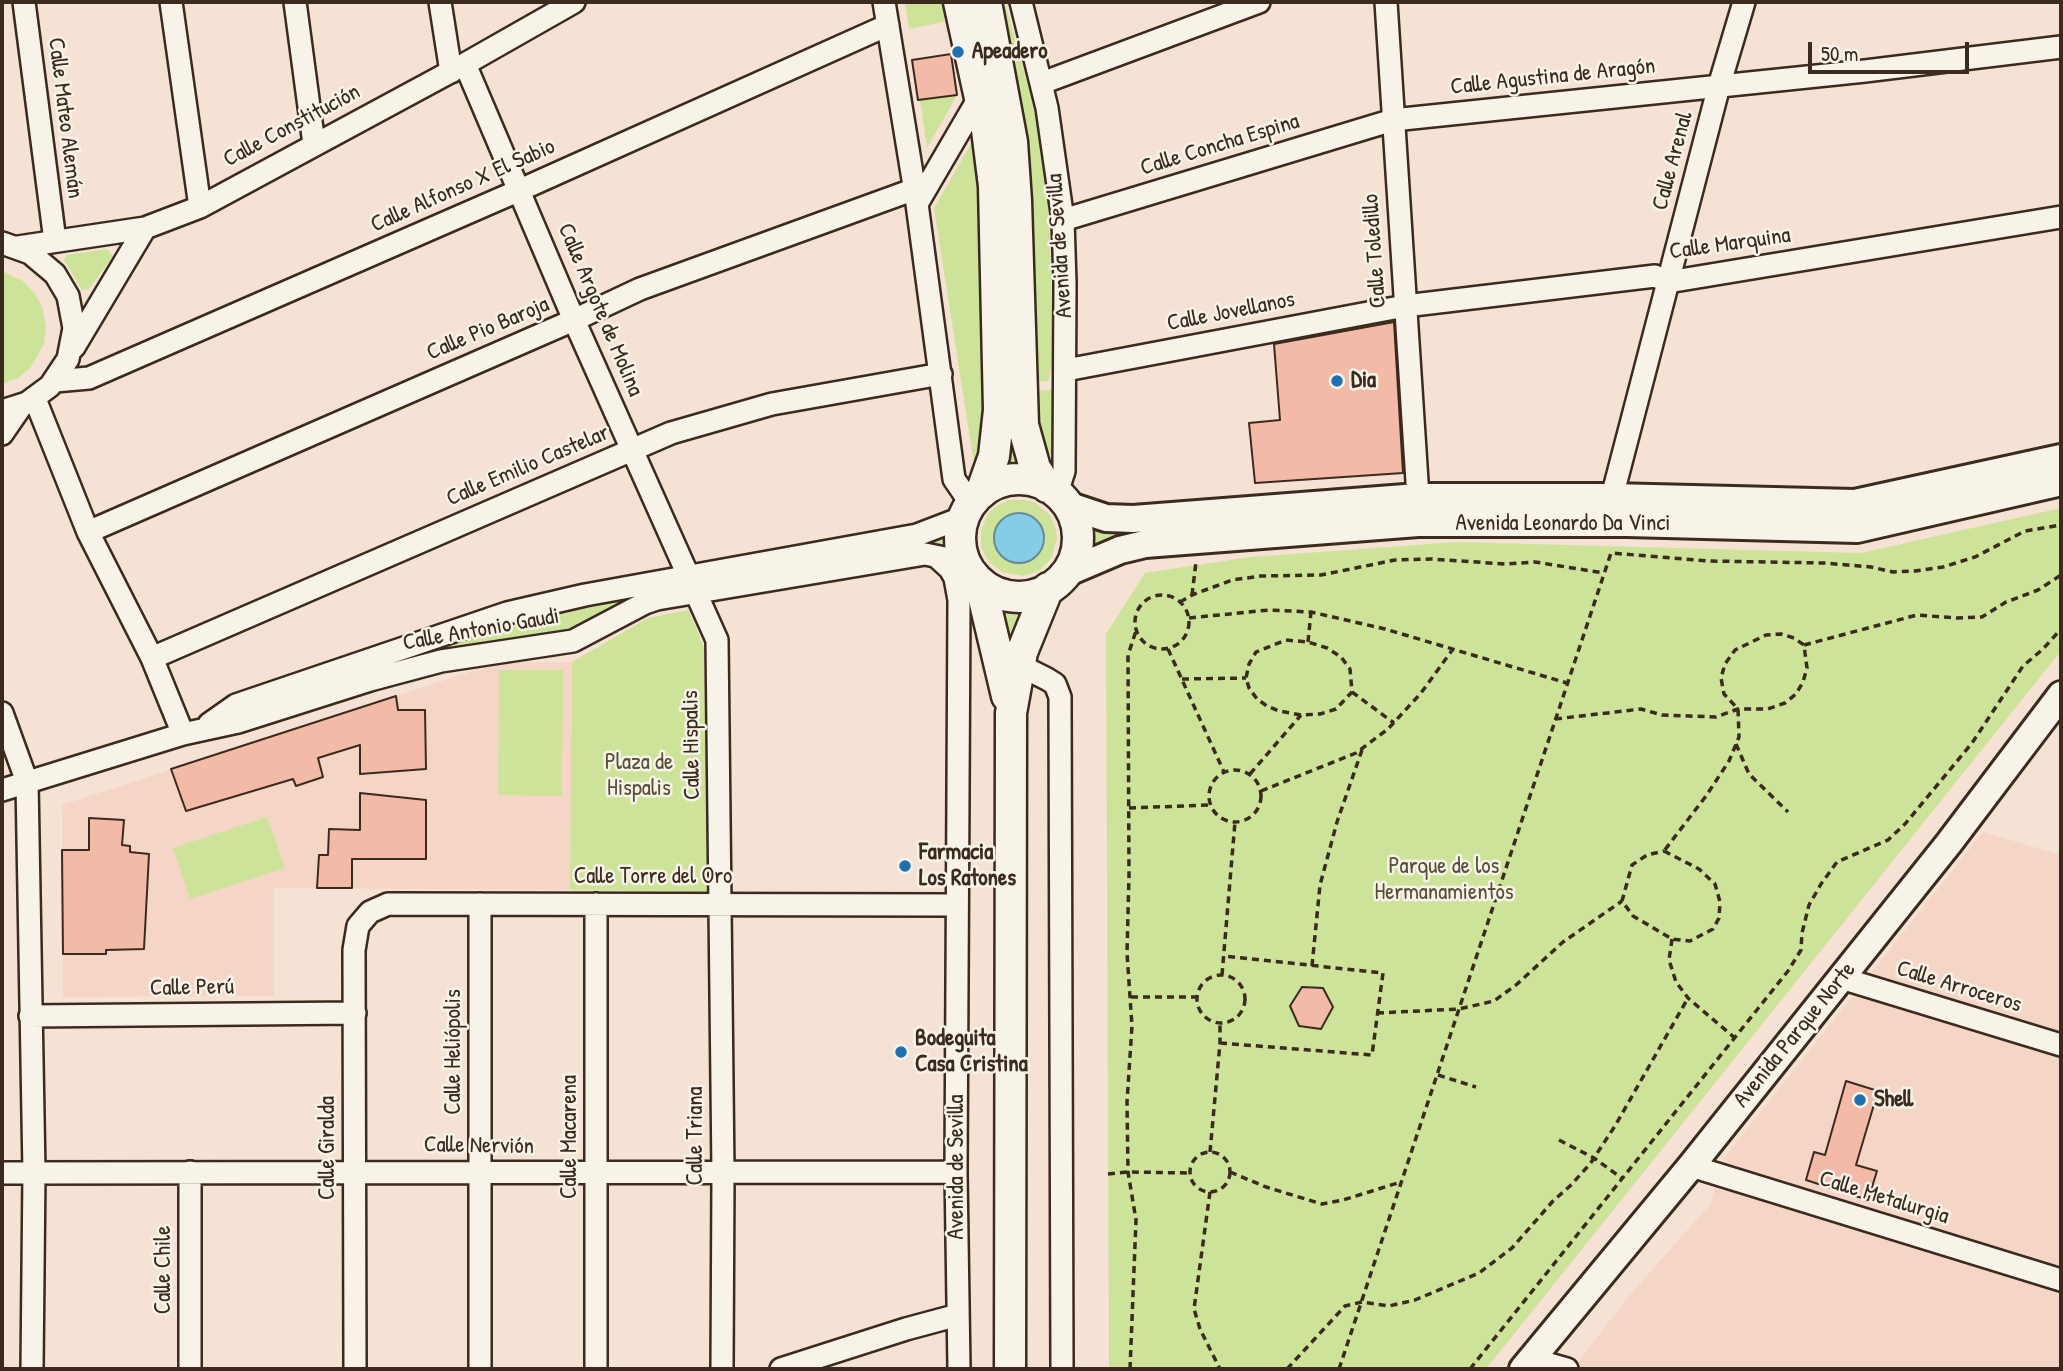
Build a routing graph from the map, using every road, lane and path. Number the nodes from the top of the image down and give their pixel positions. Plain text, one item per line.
1 (24, 2) edge
2 (172, 2) edge
3 (295, 2) edge
4 (440, 2) edge
5 (574, 2) edge
6 (884, 2) edge
7 (959, 2) edge
8 (986, 2) edge
9 (1021, 2) edge
10 (1259, 2) edge
11 (1385, 2) edge
12 (1744, 2) edge
13 (888, 25) junction
14 (2061, 47) edge
15 (458, 68) junction
16 (1042, 83) junction
17 (1720, 86) junction
18 (980, 96) junction
19 (1393, 120) junction
20 (314, 144) junction
21 (520, 190) junction
22 (916, 196) junction
23 (200, 207) junction
24 (2061, 217) edge
25 (1063, 220) junction
26 (145, 228) junction
27 (55, 241) junction
28 (10, 245) edge
29 (1668, 282) junction
30 (1405, 306) junction
31 (574, 320) junction
32 (70, 354) junction
33 (1066, 370) junction
34 (941, 374) junction
35 (55, 381) junction
36 (20, 405) edge
37 (2, 434) edge
38 (632, 449) junction
39 (2061, 458) edge
40 (954, 479) junction
41 (2061, 482) edge
42 (1057, 495) junction
43 (1418, 497) junction
44 (1612, 497) junction
45 (964, 510) junction
46 (2061, 525) edge
47 (88, 532) junction
48 (1200, 538) junction
49 (932, 555) junction
50 (1604, 573) junction
51 (2061, 576) edge
52 (975, 577) junction
53 (1057, 581) junction
54 (691, 584) junction
55 (1192, 594) junction
56 (1180, 602) junction
57 (1311, 612) junction
58 (1189, 618) junction
59 (959, 629) junction
60 (2061, 629) edge
61 (1136, 631) junction
62 (1308, 642) junction
63 (1804, 645) junction
64 (1168, 649) junction
65 (1453, 649) junction
66 (152, 658) junction
67 (1019, 665) junction
68 (1246, 678) junction
69 (1182, 679) junction
70 (1567, 683) junction
71 (1352, 692) junction
72 (2061, 695) edge
73 (1738, 709) junction
74 (2, 713) edge
75 (1011, 713) junction
76 (1301, 715) junction
77 (1555, 719) junction
78 (1394, 723) junction
79 (193, 732) junction
80 (1736, 744) junction
81 (1363, 748) junction
82 (1224, 772) junction
83 (1250, 774) junction
84 (27, 782) junction
85 (2, 790) edge
86 (1261, 790) junction
87 (1211, 805) junction
88 (1129, 808) junction
89 (1788, 812) dead end
90 (1235, 822) junction
91 (1664, 850) junction
92 (1622, 901) junction
93 (720, 903) junction
94 (480, 904) junction
95 (596, 904) junction
96 (957, 905) junction
97 (358, 926) joint
98 (1672, 939) junction
99 (1224, 956) junction
100 (1312, 966) junction
101 (1222, 975) junction
102 (1841, 978) junction
103 (1131, 997) junction
104 (1196, 997) junction
105 (1688, 998) junction
106 (1459, 1009) junction
107 (355, 1013) junction
108 (1377, 1013) junction
109 (30, 1016) junction
110 (1220, 1023) junction
111 (1736, 1039) junction
112 (1220, 1043) junction
113 (2061, 1045) edge
114 (1437, 1075) junction
115 (1476, 1087) dead end
116 (1559, 1140) dead end
117 (1209, 1152) junction
118 (1594, 1158) junction
119 (1691, 1166) junction
120 (355, 1171) junction
121 (480, 1171) junction
122 (34, 1172) junction
123 (190, 1172) junction
124 (956, 1172) junction
125 (1128, 1172) junction
126 (1230, 1172) junction
127 (2, 1173) edge
128 (597, 1173) junction
129 (723, 1173) junction
130 (1190, 1173) junction
131 (1108, 1174) dead end
132 (1623, 1179) junction
133 (1401, 1182) junction
134 (1210, 1192) junction
135 (2061, 1280) edge
136 (1362, 1302) junction
137 (958, 1315) junction
138 (1527, 1364) edge
139 (32, 1369) edge
140 (190, 1369) edge
141 (355, 1369) edge
142 (480, 1369) edge
143 (596, 1369) edge
144 (722, 1369) edge
145 (781, 1369) edge
146 (959, 1369) edge
147 (1010, 1369) edge
148 (1062, 1369) edge
149 (1130, 1369) edge
150 (1220, 1369) edge
151 (1287, 1369) edge
152 (1339, 1369) edge
153 (1470, 1369) edge
154 (1567, 1369) edge

1 - 27 street, Calle Mateo Alemán
2 - 23 street
3 - 20 street
4 - 15 street, Calle Argote de Molina
5 - 15 street, Calle Constitución
6 - 13 street
7 - 18 main road
8 - 42 main road, Avenida de Sevilla
9 - 16 street, Avenida de Sevilla
10 - 16 street
11 - 19 street, Calle Toledillo
12 - 17 street, Calle Arenal
13 - 21 street, Calle Alfonso X El Sabio
13 - 22 street
14 - 17 street, Calle Agustina de Aragón
15 - 20 street, Calle Constitución
15 - 21 street, Calle Argote de Molina
16 - 25 street, Avenida de Sevilla
17 - 19 street, Calle Agustina de Aragón
17 - 29 street, Calle Arenal
18 - 22 street
18 - 45 main road
19 - 25 street, Calle Concha Espina
19 - 30 street, Calle Toledillo
20 - 23 street, Calle Constitución
21 - 31 street, Calle Argote de Molina
21 - 35 street, Calle Alfonso X El Sabio
22 - 31 street, Calle Pio Baroja
22 - 34 street
23 - 26 street, Calle Constitución
24 - 29 street, Calle Marquina
25 - 33 street, Avenida de Sevilla
26 - 27 street, Calle Constitución
26 - 32 street
27 - 28 street, Calle Constitución
28 - 32 street
29 - 30 street, Calle Marquina
29 - 44 street, Calle Arenal
30 - 33 street, Calle Jovellanos
30 - 43 street, Calle Toledillo
31 - 38 street, Calle Argote de Molina
31 - 47 street, Calle Pio Baroja
32 - 35 street
33 - 42 street, Avenida de Sevilla
34 - 38 street, Calle Emilio Castelar
34 - 40 street
35 - 36 street
36 - 37 street
36 - 47 street
38 - 54 street, Calle Argote de Molina
38 - 66 street, Calle Emilio Castelar
39 - 44 street, Avenida Leonardo Da Vinci
40 - 45 street
40 - 45 street
41 - 48 street, Avenida Leonardo Da Vinci
42 - 43 street, Avenida Leonardo Da Vinci
42 - 45 main road
42 - 53 main road
43 - 44 street, Avenida Leonardo Da Vinci
45 - 52 main road
45 - 54 street, Calle Antonio Gaudi
46 - 50 path
47 - 66 street
48 - 53 street, Avenida Leonardo Da Vinci
48 - 55 path
49 - 52 street
49 - 54 street, Calle Antonio Gaudi
49 - 59 street, Avenida de Sevilla
50 - 55 path
50 - 70 path
51 - 63 path
52 - 53 main road
52 - 59 street
52 - 75 main road
53 - 67 main road
54 - 79 street, Calle Antonio Gaudi
54 - 79 street, Calle Antonio Gaudi
54 - 93 street, Calle Hispalis
55 - 56 path
56 - 58 path
56 - 61 path
57 - 58 path
57 - 62 path
57 - 65 path
58 - 64 path
59 - 96 street, Avenida de Sevilla
60 - 111 path
61 - 64 path
61 - 88 path
62 - 68 path
62 - 71 path
63 - 73 path
63 - 73 path
64 - 69 path
65 - 70 path
65 - 78 path
66 - 79 street
67 - 75 main road
67 - 148 street
68 - 69 path
68 - 76 path
69 - 82 path
70 - 77 path
71 - 76 path
71 - 78 path
72 - 102 street, Avenida Parque Norte
73 - 77 path
73 - 80 path
74 - 84 street
75 - 147 main road
76 - 83 path
77 - 106 path
78 - 81 path
79 - 84 street, Calle Antonio Gaudi
80 - 89 path
80 - 91 path
81 - 86 path
81 - 100 path
82 - 83 path
82 - 87 path
83 - 86 path
84 - 85 street, Calle Antonio Gaudi
84 - 109 street
86 - 90 path
87 - 88 path
87 - 90 path
88 - 103 path
90 - 99 path
91 - 92 path
91 - 98 path
92 - 98 path
92 - 106 path
93 - 95 street, Calle Torre del Oro
93 - 96 street, Calle Torre del Oro
93 - 129 street, Calle Triana
94 - 95 street, Calle Torre del Oro
94 - 97 street, Calle Torre del Oro
94 - 121 street, Calle Heliópolis
95 - 128 street, Calle Macarena
96 - 124 street, Avenida de Sevilla
97 - 107 street, Calle Giralda
98 - 105 path
99 - 100 path
99 - 101 path
100 - 108 path
101 - 104 path
101 - 110 path
102 - 113 street, Calle Arroceros
102 - 119 street, Avenida Parque Norte
103 - 104 path
103 - 125 path
104 - 110 path
105 - 111 path
105 - 118 path
106 - 108 path
106 - 114 path
107 - 109 street, Calle Perú
107 - 120 street, Calle Giralda
108 - 112 path
109 - 122 street
110 - 112 path
111 - 132 path
112 - 117 path
114 - 115 path
114 - 133 path
116 - 118 path
117 - 126 path
117 - 130 path
118 - 132 path
118 - 136 path
119 - 135 street, Calle Metalurgia
119 - 138 street, Avenida Parque Norte
120 - 121 street, Calle Nervión
120 - 123 street, Calle Nervión
120 - 141 street, Calle Giralda
121 - 128 street, Calle Nervión
121 - 142 street, Calle Heliópolis
122 - 123 street, Calle Nervión
122 - 127 street, Calle Nervión
122 - 139 street
123 - 140 street, Calle Chile
124 - 129 street, Calle Nervión
124 - 137 street, Avenida de Sevilla
125 - 130 path
125 - 131 path
125 - 149 path
126 - 133 path
126 - 134 path
128 - 129 street, Calle Nervión
128 - 143 street, Calle Macarena
129 - 144 street, Calle Triana
130 - 134 path
132 - 153 path
133 - 136 path
134 - 150 path
136 - 151 path
136 - 152 path
137 - 145 street
137 - 146 street, Avenida de Sevilla
138 - 154 street

